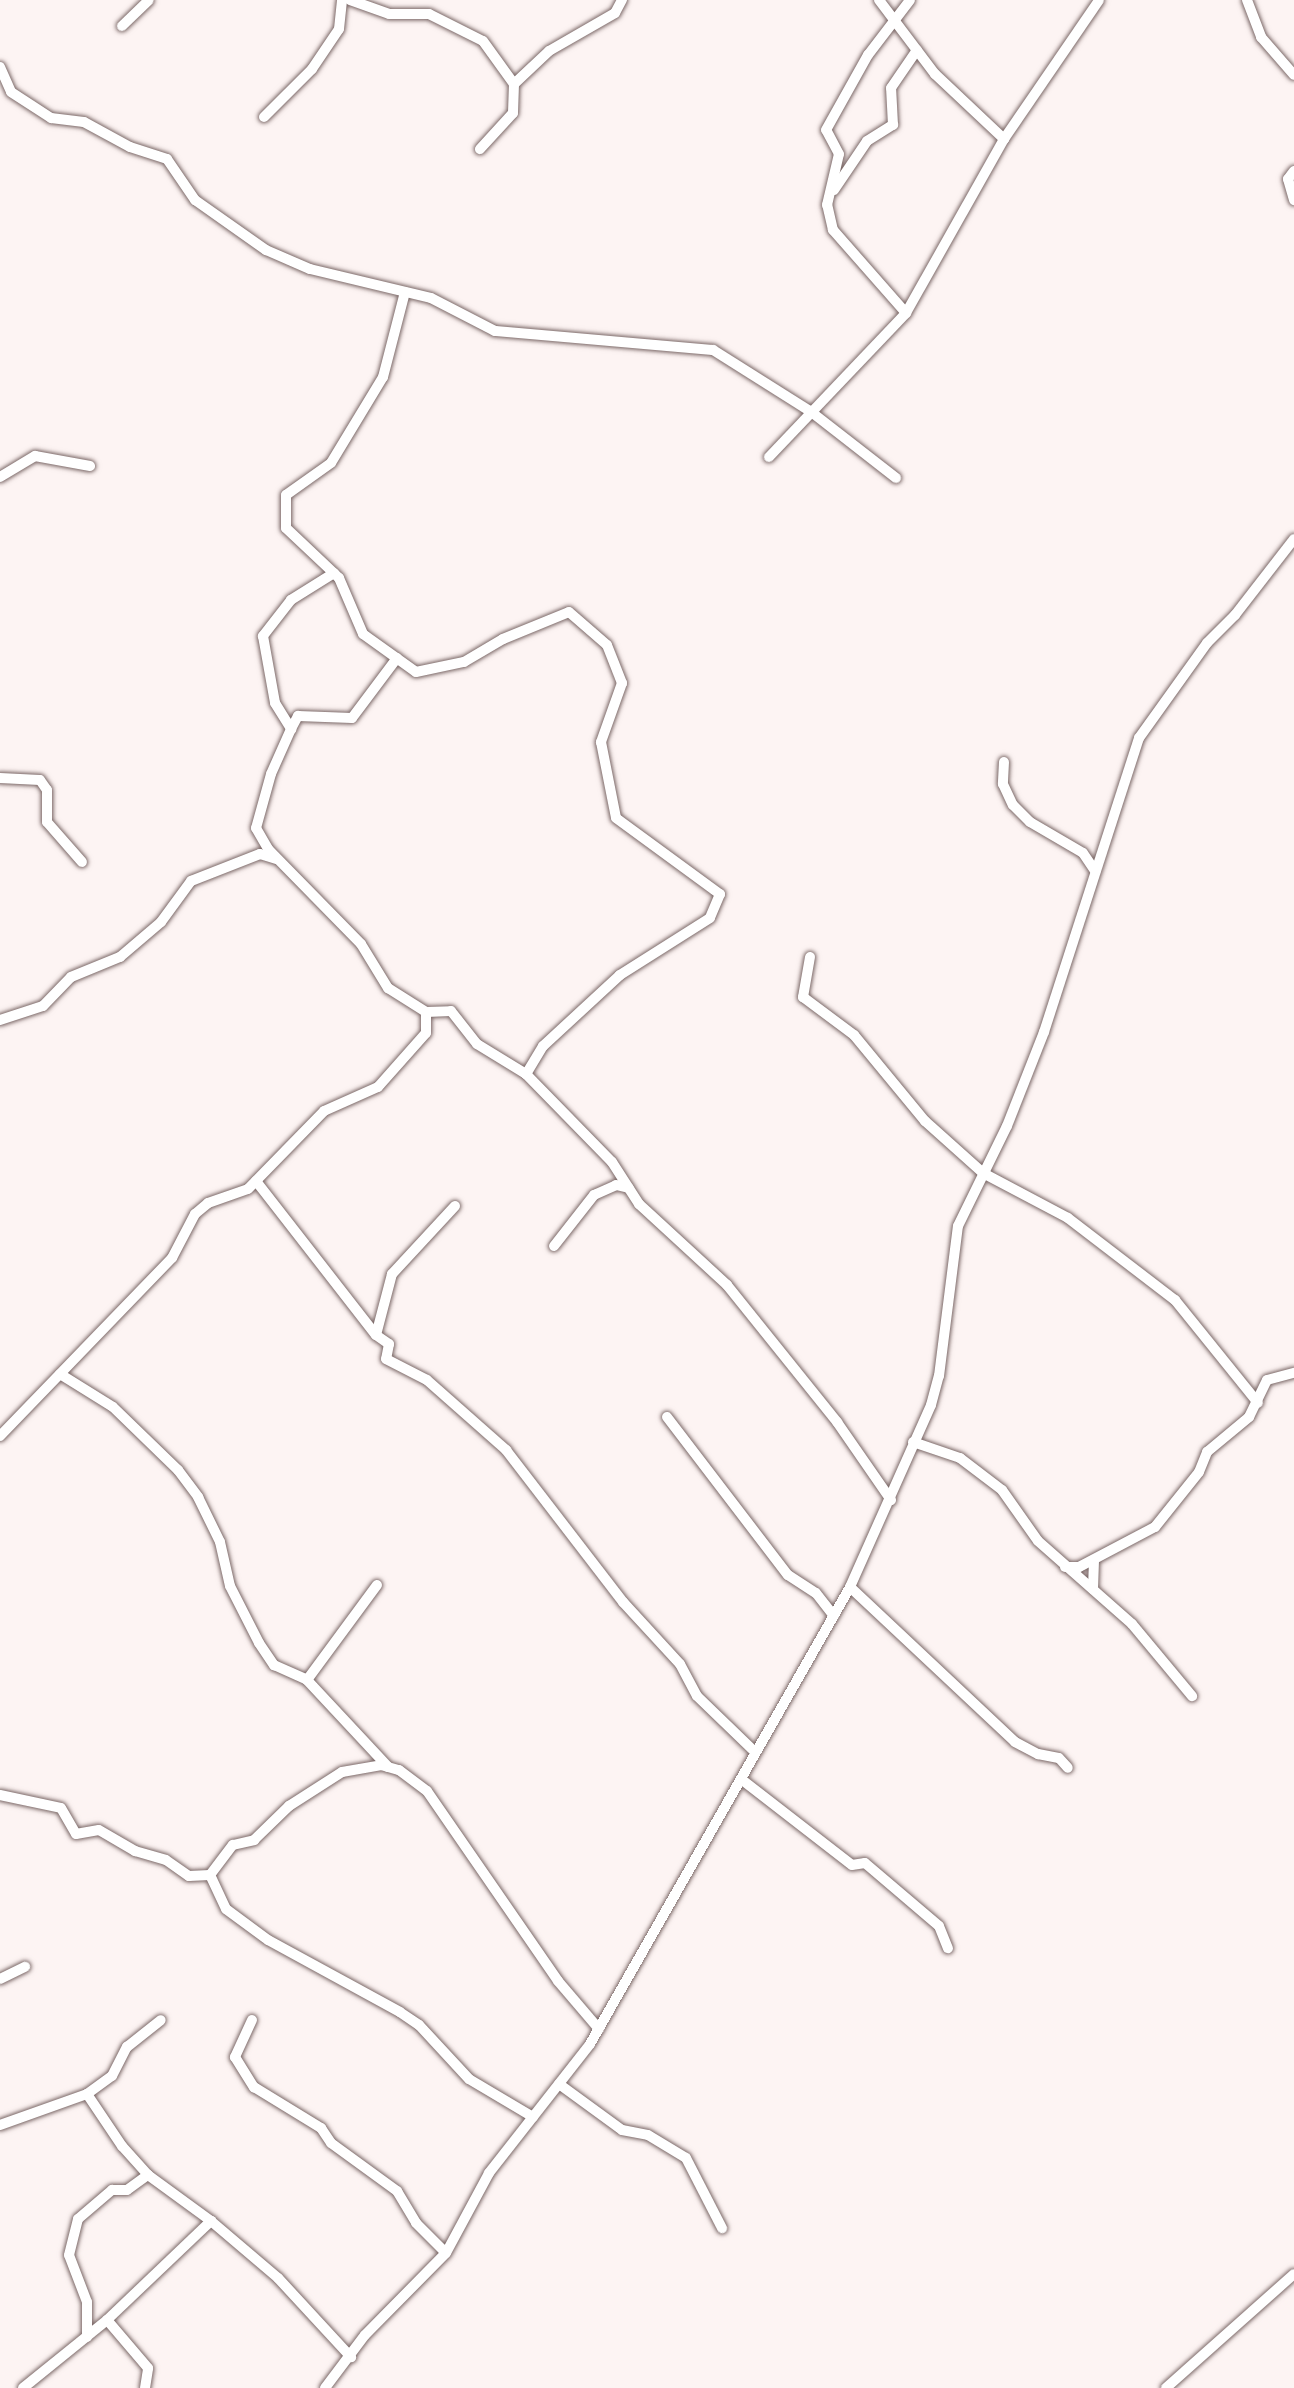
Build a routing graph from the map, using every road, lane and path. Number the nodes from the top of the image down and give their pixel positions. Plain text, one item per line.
1 (149, 0) edge
2 (342, 0) edge
3 (350, 0) edge
4 (622, 0) edge
5 (879, 0) edge
6 (910, 0) edge
7 (1098, 0) edge
8 (1247, 0) edge
9 (895, 21) junction
10 (122, 26) dead end
11 (917, 50) junction
12 (0, 67) edge
13 (1294, 75) edge
14 (514, 83) junction
15 (264, 117) dead end
16 (1004, 139) junction
17 (480, 149) dead end
18 (1294, 171) edge
19 (830, 195) junction
20 (1294, 200) edge
21 (405, 292) junction
22 (906, 313) junction
23 (810, 411) junction
24 (769, 457) dead end
25 (90, 466) dead end
26 (0, 477) edge
27 (896, 478) dead end
28 (1294, 540) edge
29 (334, 573) junction
30 (397, 658) junction
31 (291, 729) junction
32 (1004, 762) dead end
33 (0, 778) edge
34 (279, 860) junction
35 (82, 862) dead end
36 (1095, 871) junction
37 (810, 957) dead end
38 (426, 1012) junction
39 (0, 1020) edge
40 (526, 1074) junction
41 (983, 1173) junction
42 (256, 1181) junction
43 (629, 1188) junction
44 (455, 1206) dead end
45 (554, 1246) dead end
46 (376, 1335) junction
47 (1294, 1373) edge
48 (60, 1374) junction
49 (1258, 1403) junction
50 (667, 1416) dead end
51 (0, 1436) edge
52 (914, 1442) junction
53 (891, 1500) junction
54 (1094, 1560) junction
55 (1065, 1567) junction
56 (377, 1584) dead end
57 (850, 1587) junction
58 (1093, 1589) junction
59 (834, 1616) junction
60 (307, 1680) junction
61 (1192, 1696) dead end
62 (755, 1752) junction
63 (388, 1767) junction
64 (1068, 1768) dead end
65 (741, 1779) junction
66 (0, 1795) edge
67 (210, 1875) junction
68 (948, 1948) dead end
69 (25, 1967) dead end
70 (0, 1979) edge
71 (161, 2020) dead end
72 (252, 2020) dead end
73 (598, 2029) junction
74 (559, 2084) junction
75 (87, 2094) junction
76 (533, 2117) junction
77 (0, 2125) edge
78 (148, 2175) junction
79 (211, 2221) junction
80 (722, 2228) dead end
81 (446, 2253) junction
82 (1294, 2274) edge
83 (107, 2320) junction
84 (86, 2336) junction
85 (351, 2357) junction
86 (29, 2386) edge
87 (145, 2388) edge
88 (325, 2388) edge
89 (1166, 2388) edge

1 - 10 street
2 - 15 street
3 - 14 street
4 - 14 street
5 - 9 street
6 - 9 street
7 - 16 street
8 - 13 street
9 - 11 street
9 - 19 street
11 - 16 street
11 - 19 street
12 - 21 street
14 - 17 street
16 - 22 street
18 - 20 street
19 - 22 street
21 - 23 street
21 - 29 street
22 - 23 street
23 - 24 street
23 - 27 street
25 - 26 street
28 - 36 street
29 - 30 street
29 - 31 street
30 - 31 street
30 - 40 street
31 - 34 street
32 - 36 street
33 - 35 street
34 - 38 street
34 - 39 street
36 - 41 street
37 - 41 street
38 - 40 street
38 - 42 street
40 - 43 street
41 - 49 street
41 - 52 street
42 - 46 street
42 - 48 street
43 - 45 street
43 - 53 street
44 - 46 street
46 - 62 street
47 - 49 street
48 - 51 street
48 - 60 street
49 - 54 street
50 - 59 street
52 - 53 street
52 - 55 street
53 - 57 street
54 - 55 street
54 - 58 street
55 - 58 street
56 - 60 street
57 - 59 street
57 - 64 street
58 - 61 street
59 - 62 street
60 - 63 street
62 - 65 street
63 - 67 street
63 - 73 street
65 - 68 street
65 - 73 street
66 - 67 street
67 - 76 street
69 - 70 street
71 - 75 street
72 - 81 street
73 - 74 street
74 - 76 street
74 - 80 street
75 - 77 street
75 - 78 street
76 - 81 street
78 - 79 street
78 - 84 street
79 - 83 street
79 - 85 street
81 - 85 street
82 - 89 street
83 - 84 street
83 - 87 street
84 - 86 street
85 - 88 street

